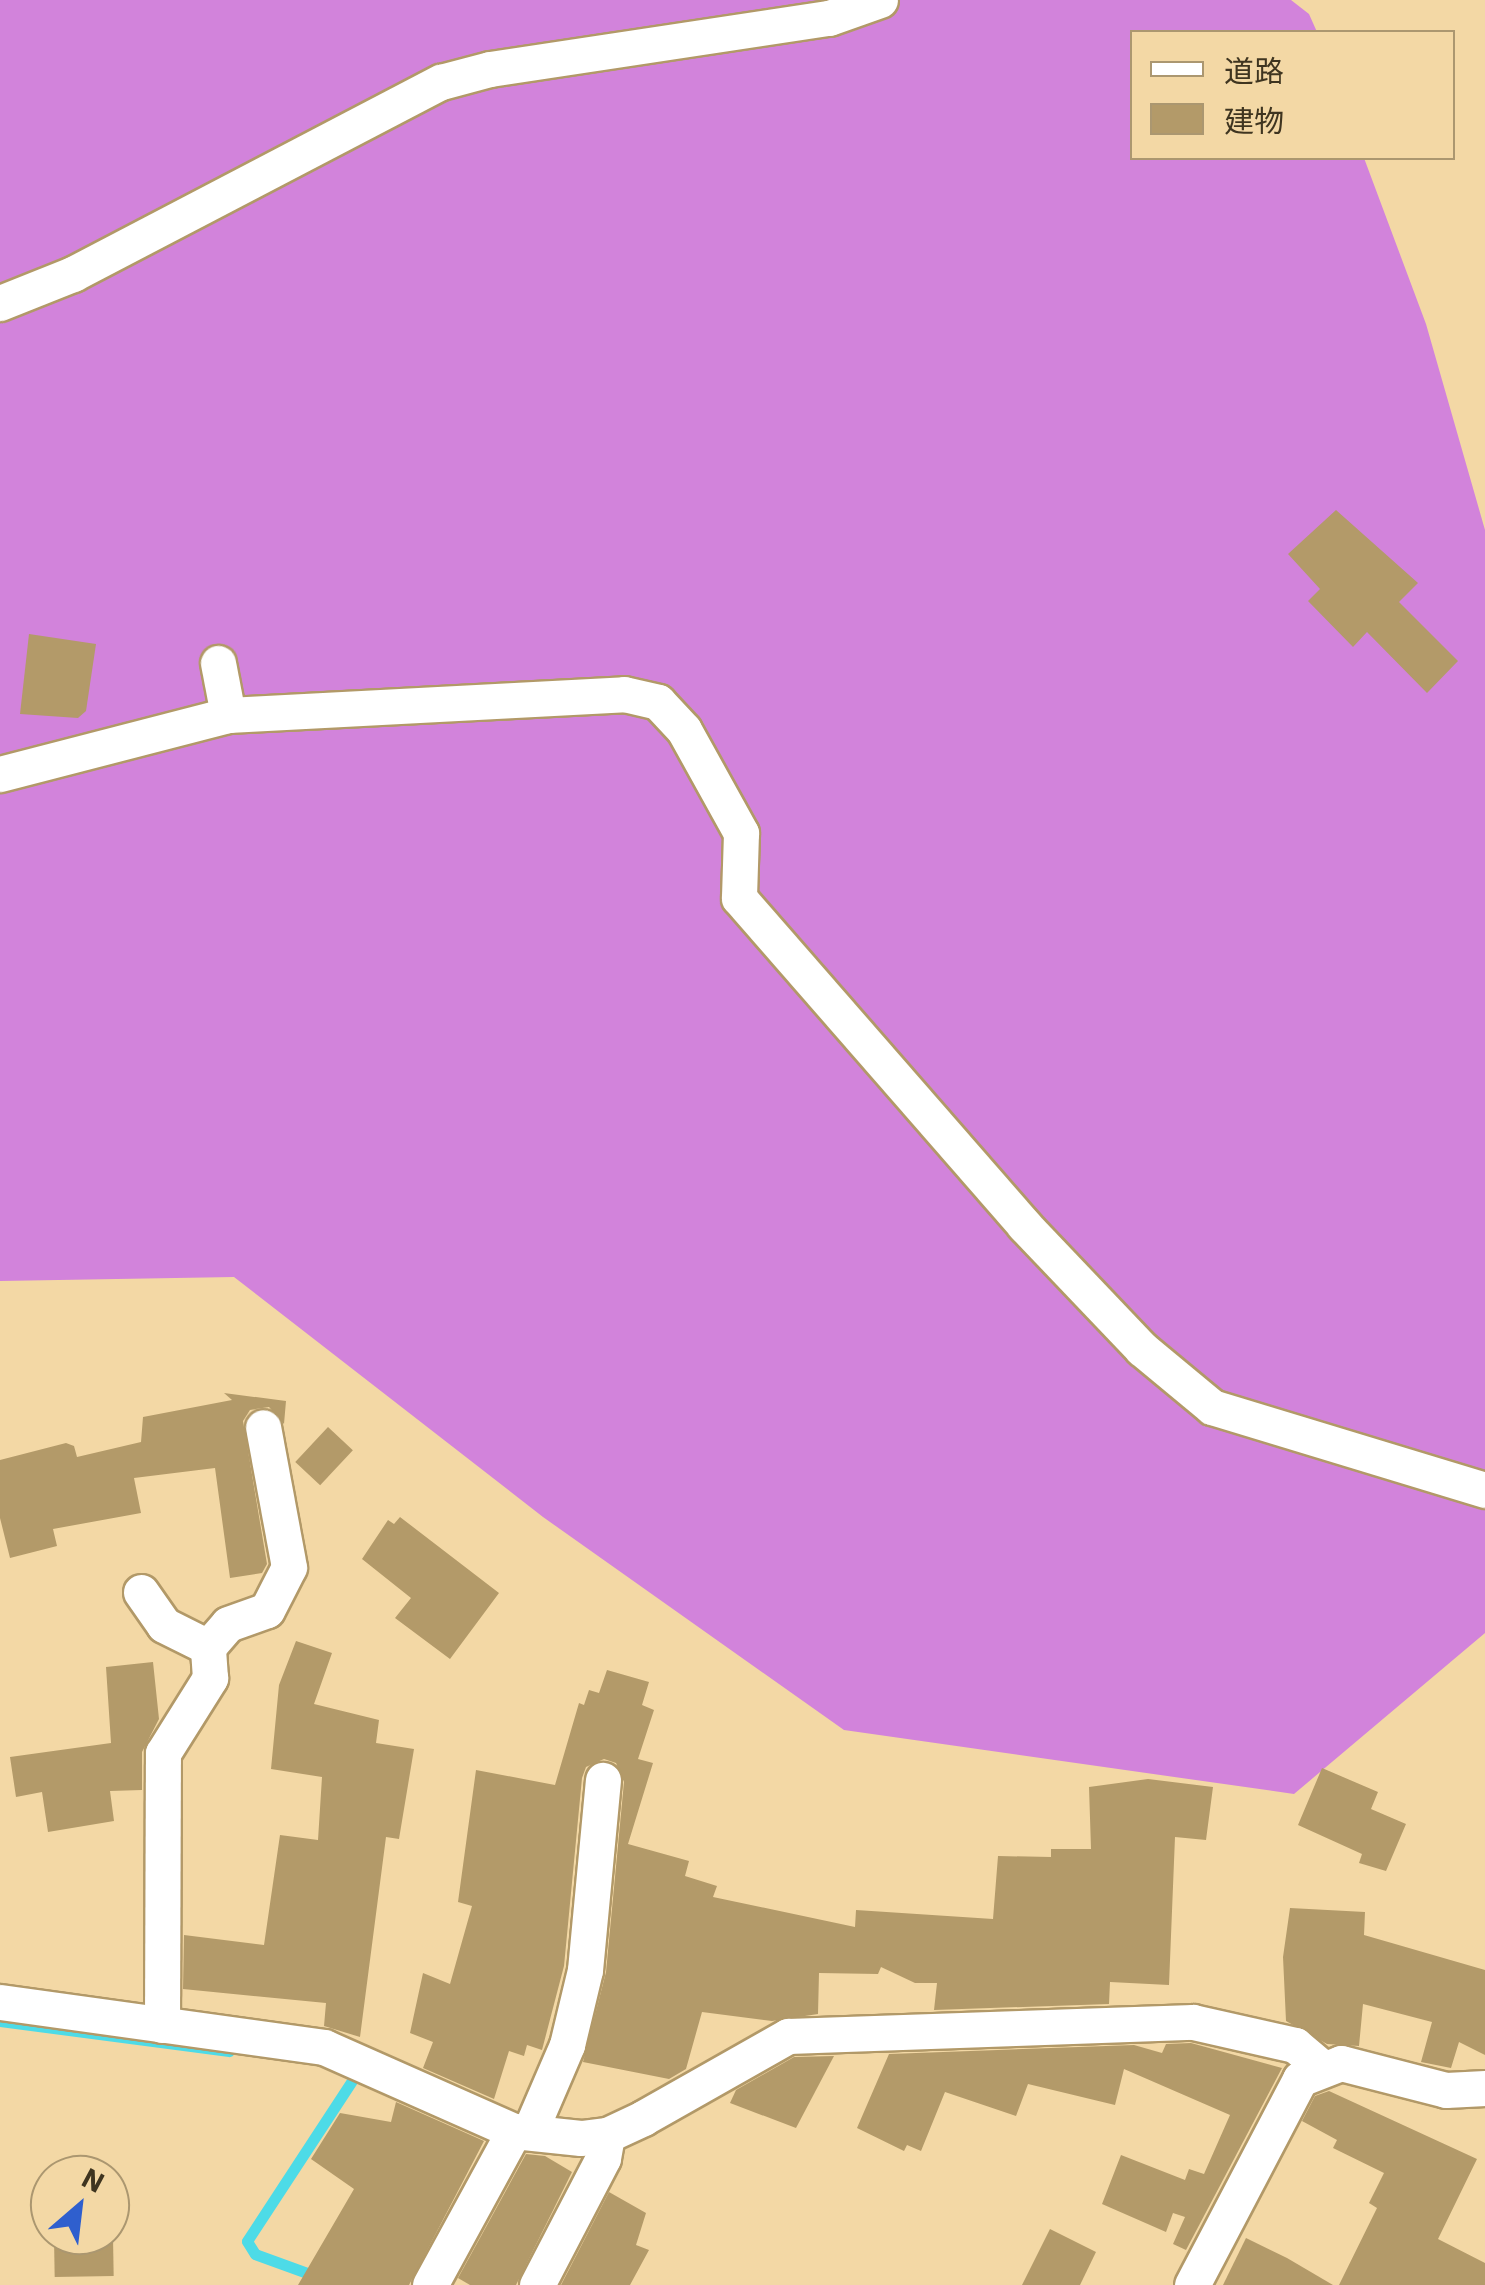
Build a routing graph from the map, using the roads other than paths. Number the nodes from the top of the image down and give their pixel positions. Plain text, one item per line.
1 (880, 0) edge
2 (0, 303) edge
3 (218, 663) dead end
4 (228, 714) junction
5 (0, 774) edge
6 (263, 1427) dead end
7 (1485, 1490) edge
8 (140, 1592) dead end
9 (208, 1647) junction
10 (603, 1780) dead end
11 (0, 2002) edge
12 (162, 2025) junction
13 (1320, 2066) junction
14 (1485, 2088) edge
15 (522, 2131) junction
16 (607, 2135) junction
17 (430, 2285) edge
18 (537, 2285) edge
19 (1192, 2285) edge

1 - 2 street
3 - 4 street
4 - 5 street
4 - 7 street
6 - 9 street
8 - 9 street
9 - 12 street
10 - 15 street
11 - 12 street
12 - 15 street
13 - 14 street
13 - 16 street
13 - 19 street
15 - 16 street
15 - 17 street
16 - 18 street

